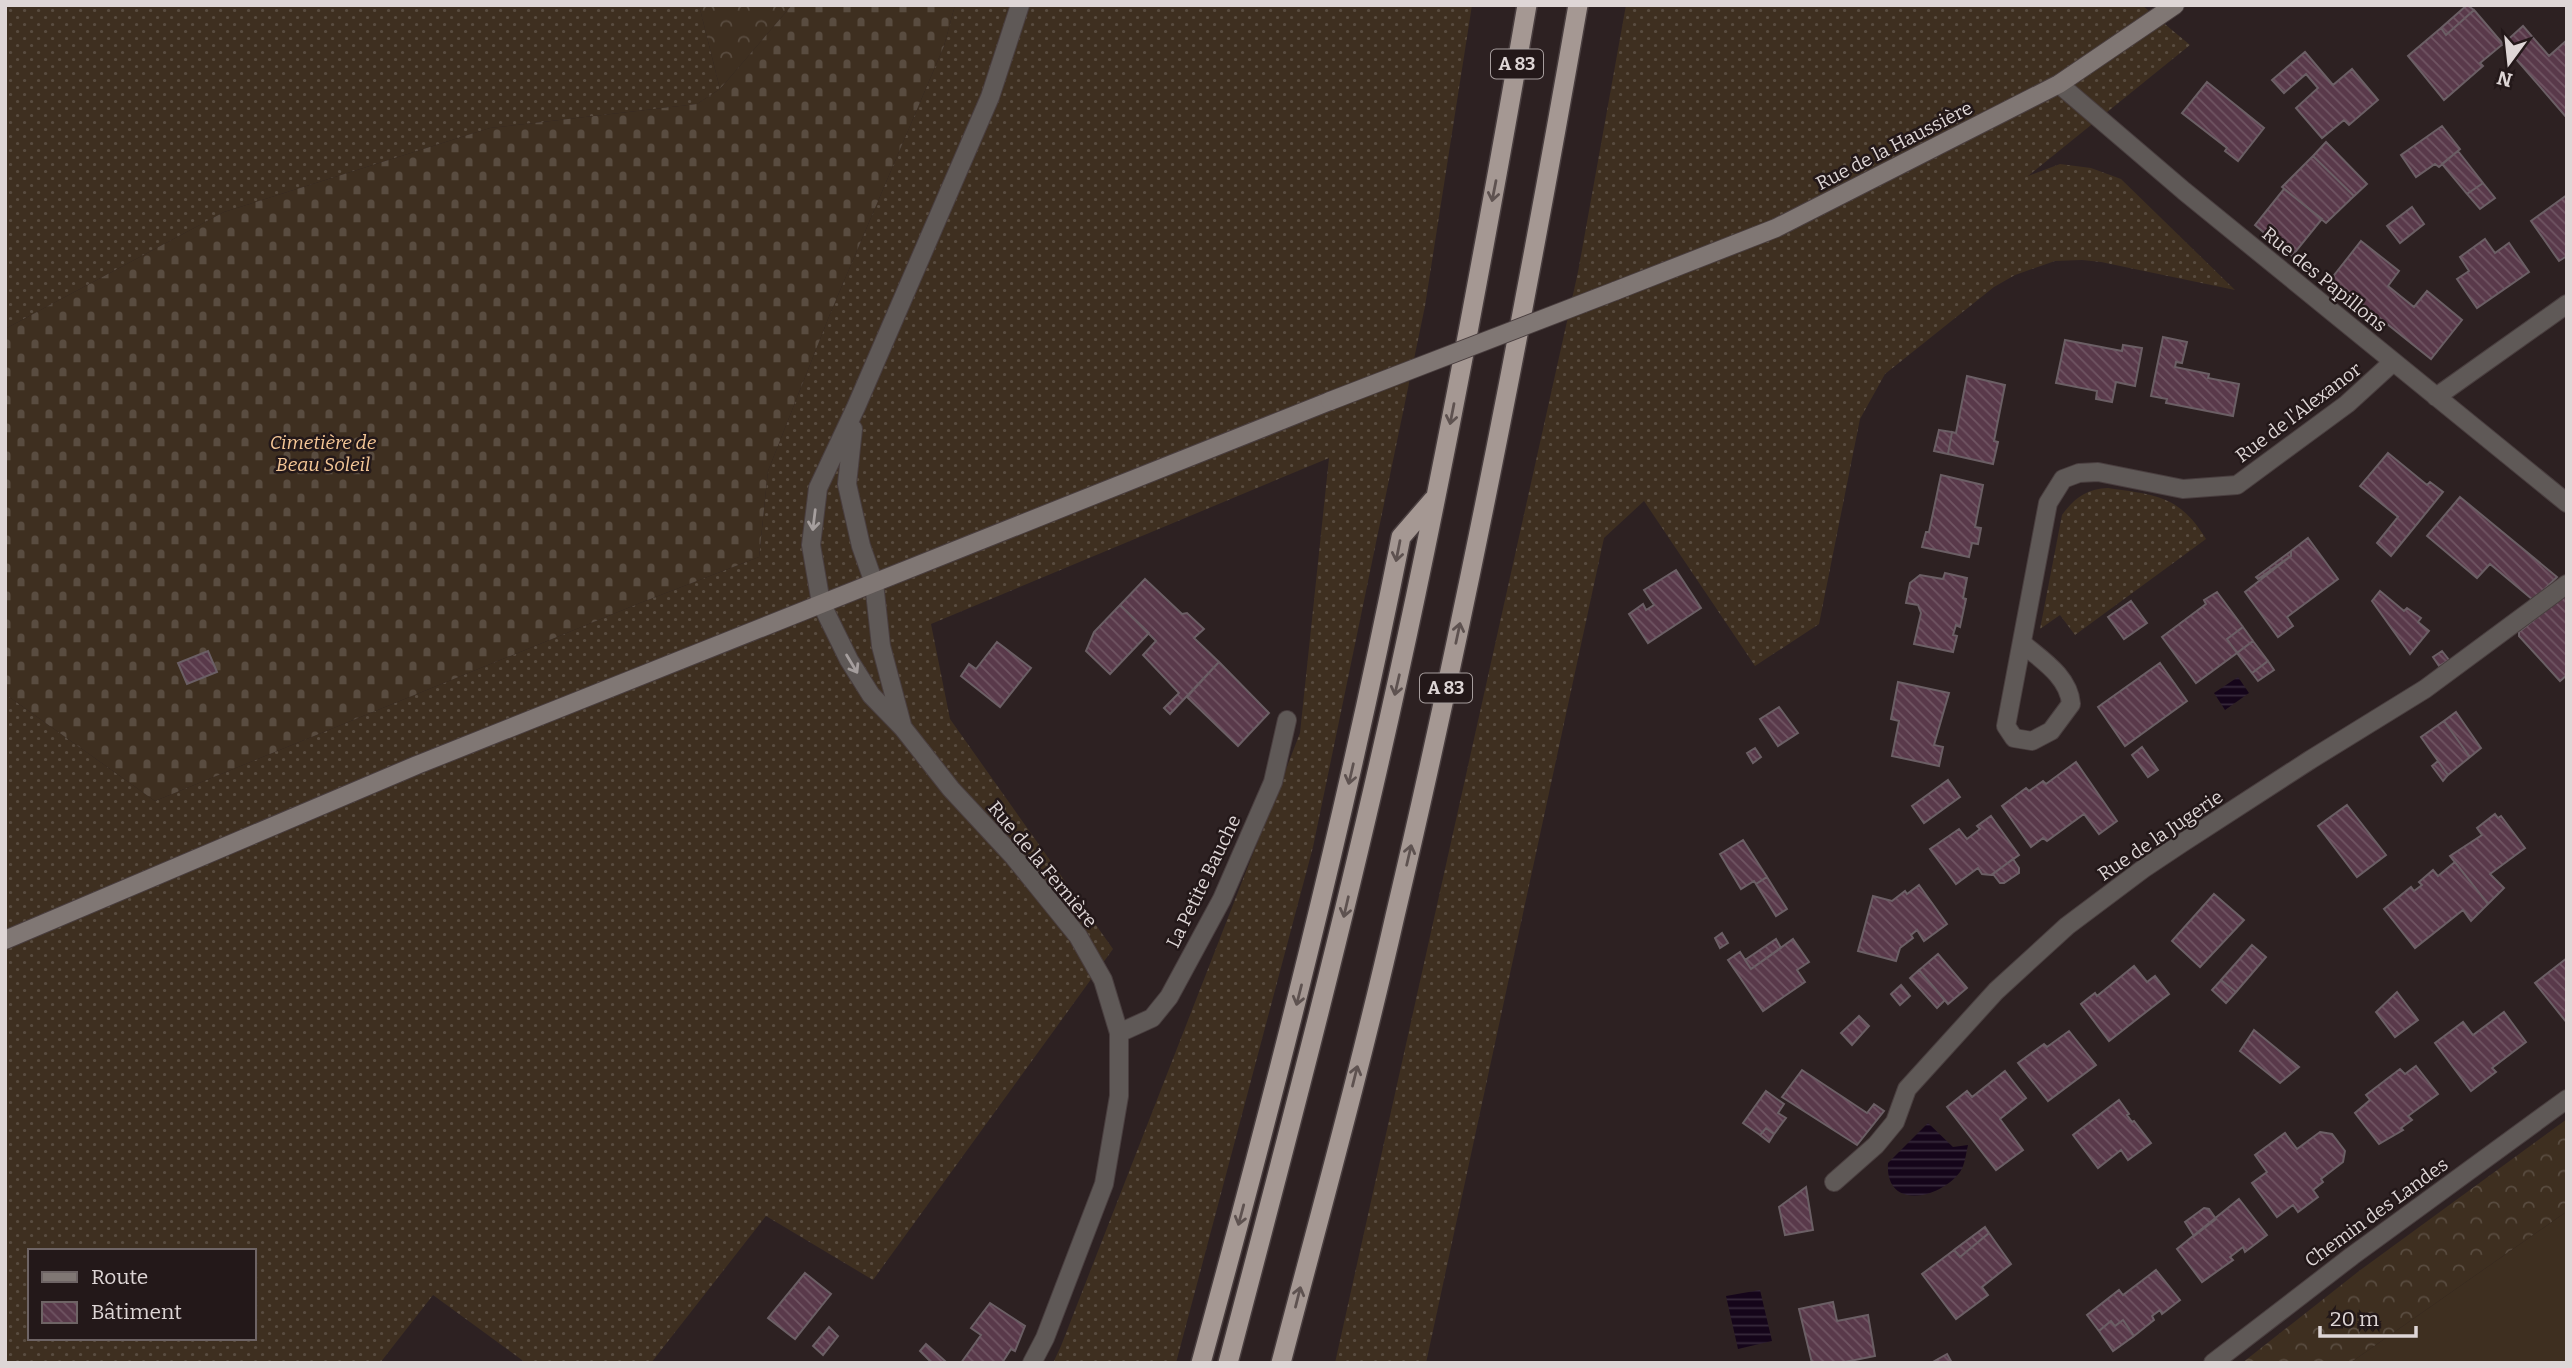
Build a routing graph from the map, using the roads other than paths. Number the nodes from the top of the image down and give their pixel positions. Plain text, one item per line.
1 (1020, 5) edge
2 (1527, 5) edge
3 (1578, 5) edge
4 (2175, 5) edge
5 (2059, 84) junction
6 (2567, 304) edge
7 (2393, 362) junction
8 (2436, 397) junction
9 (856, 407) junction
10 (1436, 496) junction
11 (2567, 503) edge
12 (874, 583) junction
13 (2567, 584) edge
14 (821, 603) junction
15 (2022, 644) junction
16 (1287, 720) dead end
17 (903, 728) junction
18 (5, 940) edge
19 (1119, 1033) junction
20 (2567, 1099) edge
21 (1834, 1182) dead end
22 (1032, 1363) edge
23 (1201, 1363) edge
24 (1228, 1363) edge
25 (1281, 1363) edge
26 (2213, 1363) edge

1 - 9 street
2 -> 10 highway, A 83
25 -> 3 highway, A 83
4 - 5 main road, Rue de la Haussière
5 - 7 street, Rue des Papillons
5 - 12 main road, Rue de la Haussière, bridge
6 - 8 street
7 - 8 street, Rue des Papillons
7 - 15 street, Rue de l'Alexanor
8 - 11 street, Rue des Papillons
9 - 12 street, Rue de la Fernière
9 -> 14 street, Rue de la Fernière
10 -> 23 highway
10 -> 24 highway, A 83
12 - 14 main road, Rue de la Haussière
12 - 17 street, Rue de la Fernière
13 - 21 street, Rue de la Jugerie
14 -> 17 street, Rue de la Fernière
14 - 18 main road, Rue de la Haussière
15 - 15 street, Rue de l'Alexanor
16 - 19 street, La Petite Bauche
17 - 19 street, Rue de la Fernière
19 - 22 street, Rue de la Fernière
20 - 26 street, Chemin des Landes

